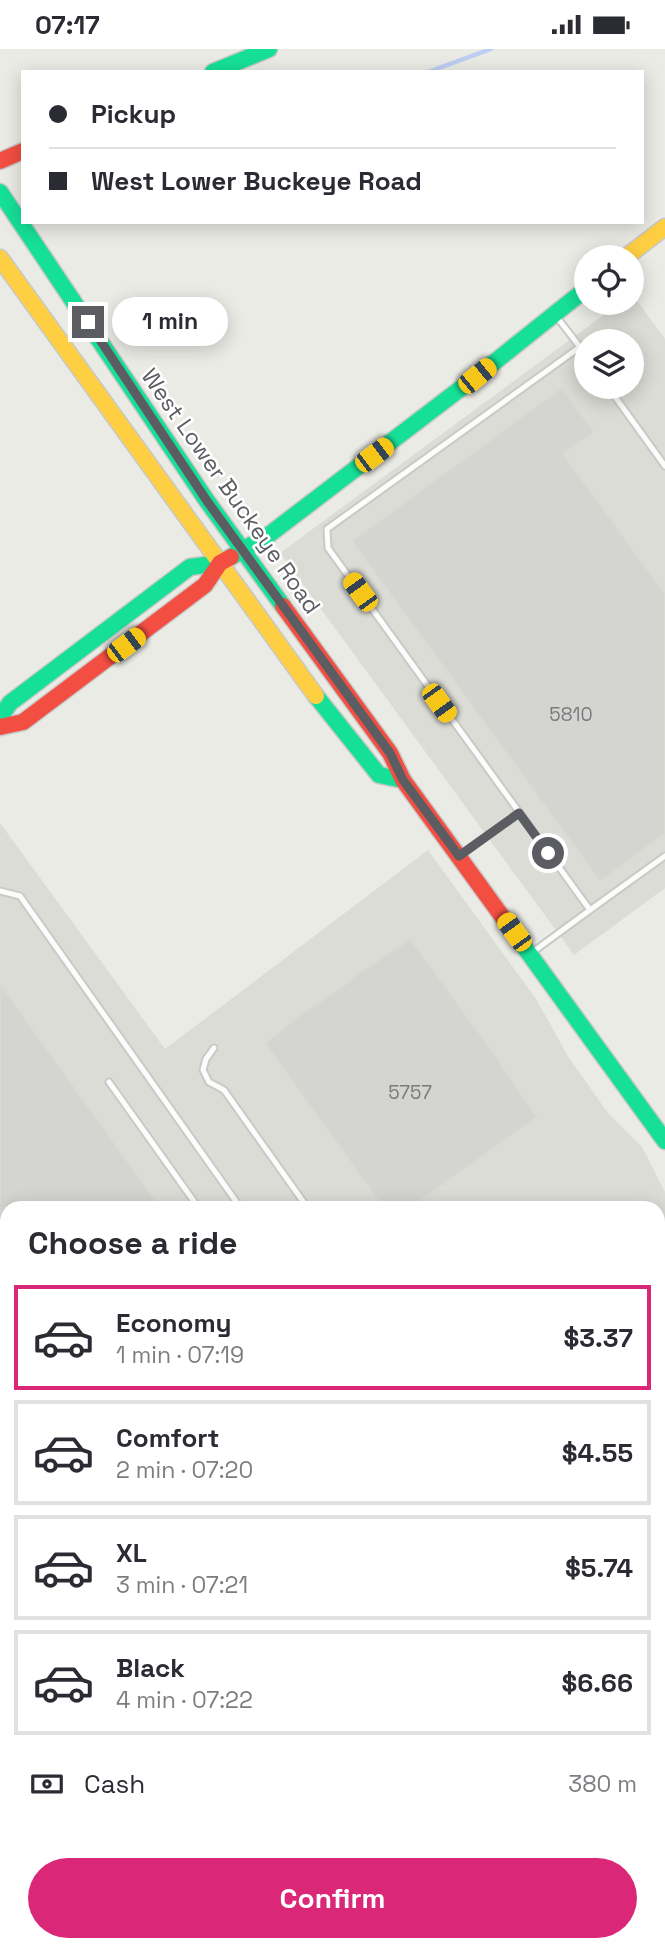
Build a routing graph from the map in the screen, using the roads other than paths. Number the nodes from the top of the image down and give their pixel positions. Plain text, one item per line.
1 (269, 49) edge
2 (218, 70) edge
3 (21, 152) edge
4 (0, 161) edge
5 (0, 192) edge
6 (21, 223) edge
7 (21, 224) edge
8 (665, 227) edge
9 (642, 245) edge
10 (0, 258) edge
11 (574, 299) edge
12 (555, 314) junction
13 (574, 339) edge
14 (574, 351) edge
15 (617, 399) edge
16 (665, 466) edge
17 (243, 549) junction
18 (220, 563) junction
19 (0, 717) edge
20 (0, 727) edge
21 (403, 780) junction
22 (519, 813) junction
23 (459, 856) junction
24 (665, 856) edge
25 (0, 891) edge
26 (590, 911) junction
27 (530, 954) junction
28 (214, 1048) dead end
29 (109, 1082) dead end
30 (665, 1141) edge
31 (194, 1201) edge
32 (236, 1201) edge
33 (303, 1201) edge

1 - 2 main road
3 - 4 main road
5 - 6 main road, West Lower Buckeye Road
7 - 17 main road, West Lower Buckeye Road
8 - 9 main road
10 - 18 main road
11 - 12 main road
12 - 13 lane
12 - 17 main road
14 - 22 lane
15 - 16 lane
17 - 18 main road
17 - 21 main road, West Lower Buckeye Road
18 - 19 main road
18 - 20 main road
18 - 21 main road
21 - 23 main road, West Lower Buckeye Road
22 - 23 lane
22 - 26 lane
23 - 27 main road, West Lower Buckeye Road
24 - 26 lane
25 - 32 lane
26 - 27 lane
27 - 30 main road, West Lower Buckeye Road
28 - 33 lane
29 - 31 lane

